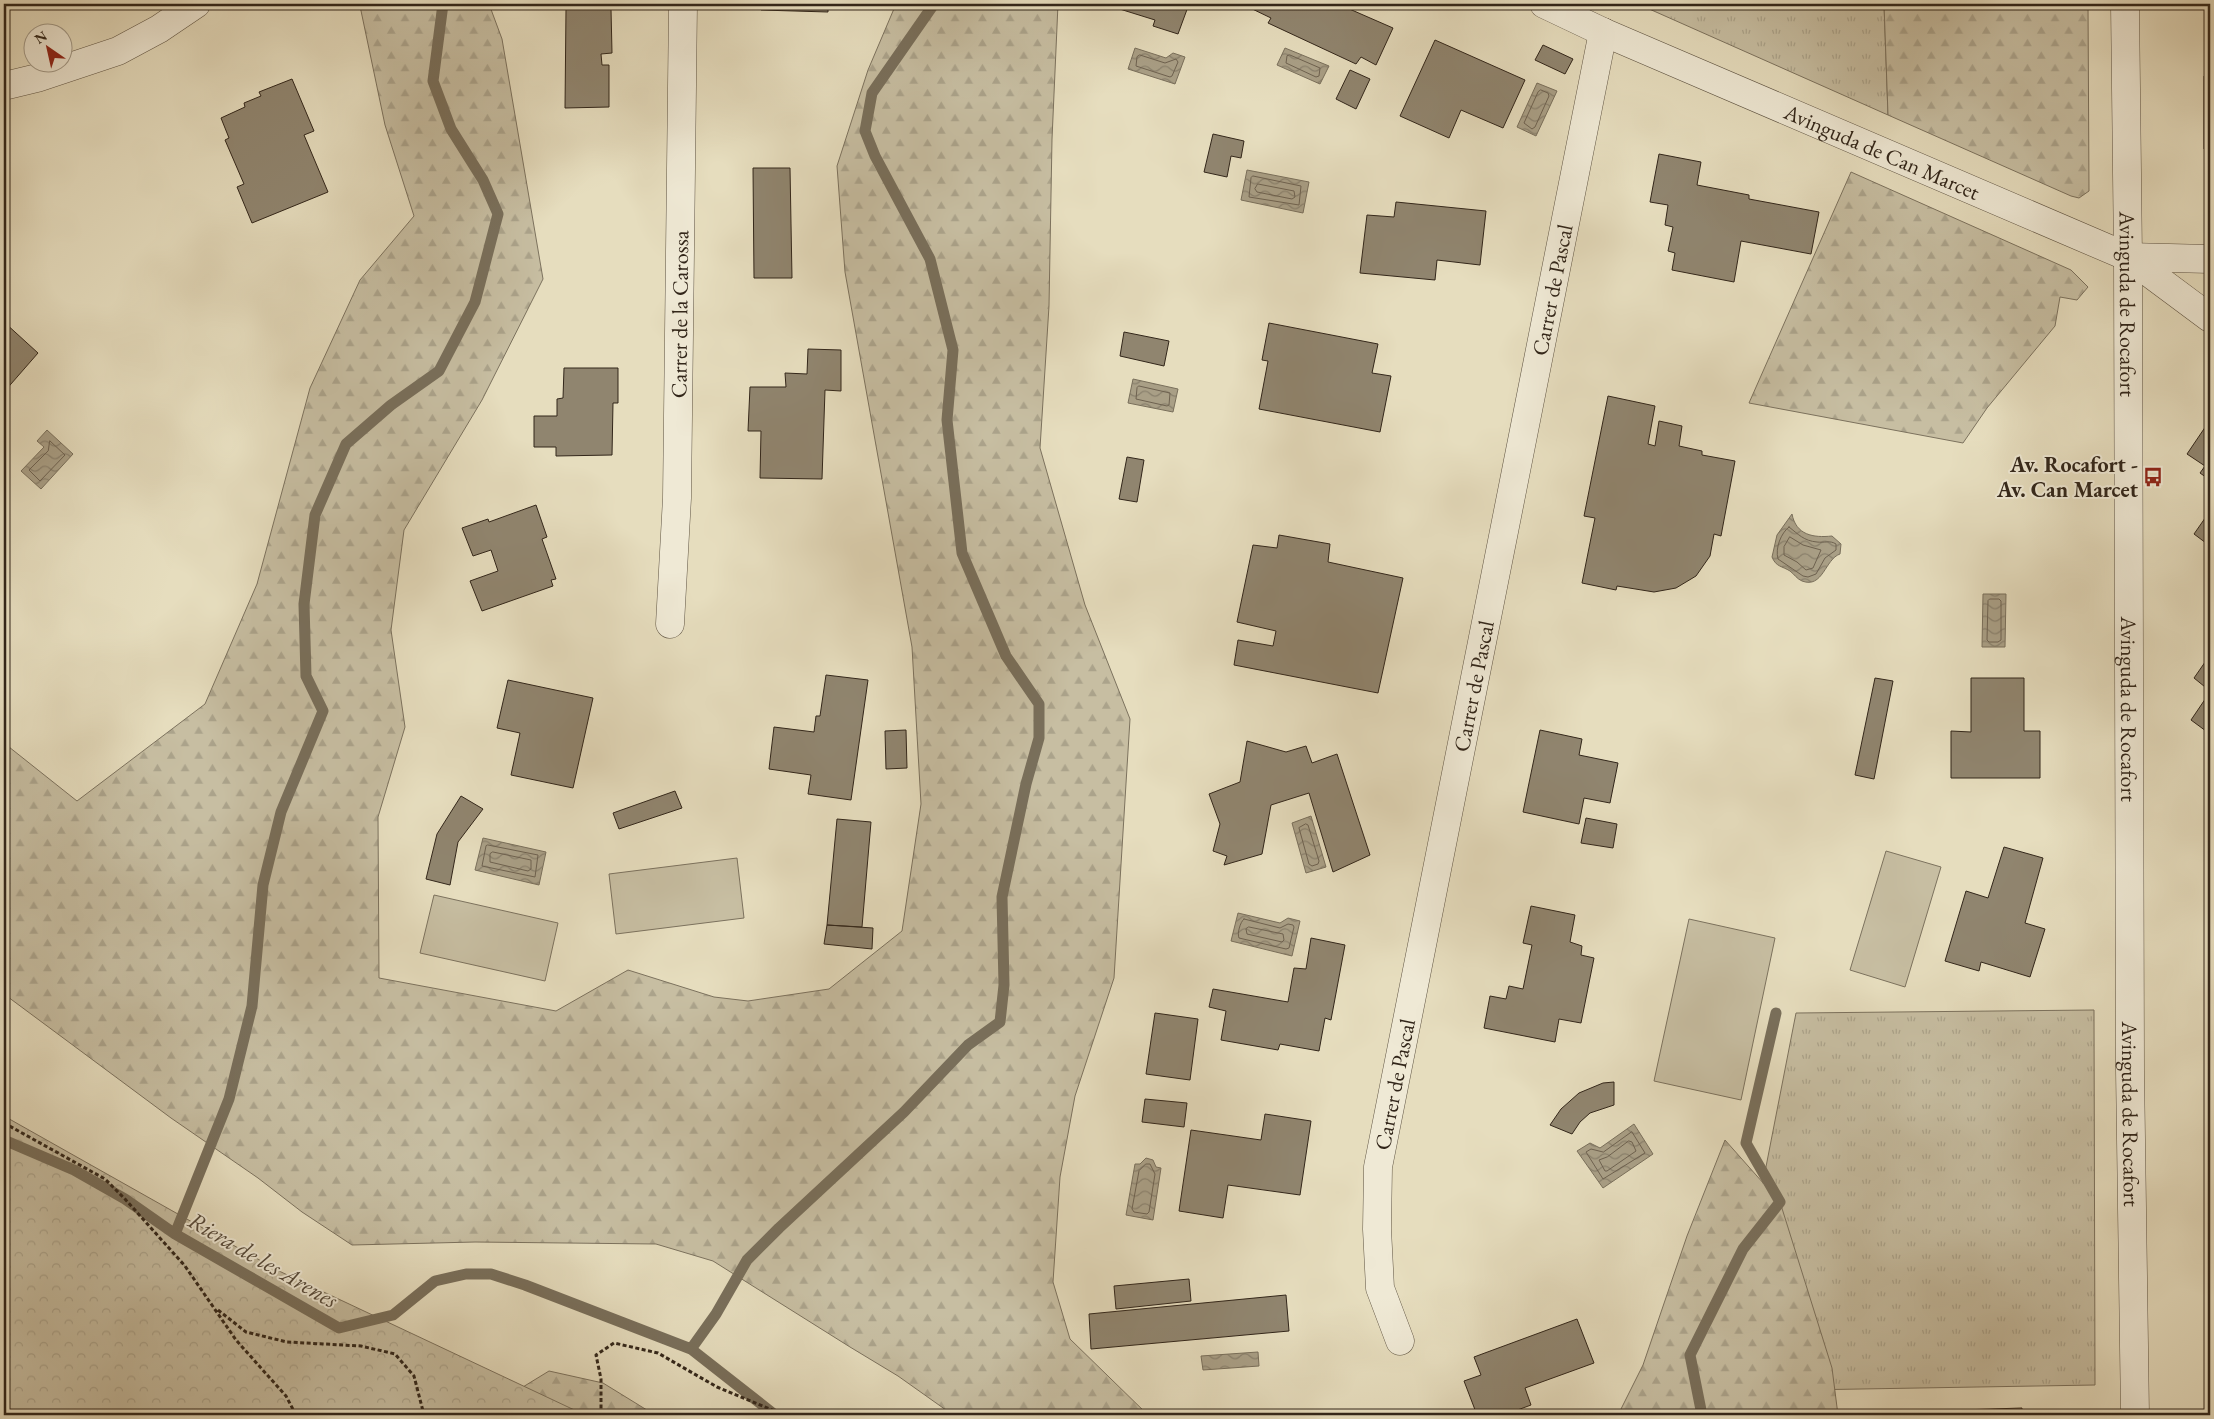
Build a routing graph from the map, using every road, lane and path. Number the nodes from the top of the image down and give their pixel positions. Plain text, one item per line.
1 (196, 4) edge
2 (683, 4) edge
3 (1544, 4) edge
4 (2125, 4) edge
5 (1603, 32) junction
6 (4, 86) edge
7 (2128, 257) junction
8 (2210, 260) edge
9 (2210, 318) edge
10 (670, 624) dead end
11 (4, 1123) edge
12 (215, 1308) junction
13 (1400, 1341) dead end
14 (296, 1415) edge
15 (424, 1415) edge
16 (601, 1415) edge
17 (784, 1415) edge
18 (2135, 1415) edge

1 - 6 street
2 - 10 street, Carrer de la Carossa
3 - 5 street, Avinguda de Can Marcet
4 - 7 street, Avinguda de Rocafort
5 - 7 street, Avinguda de Can Marcet
5 - 13 street, Carrer de Pascal
7 - 8 street
7 - 9 street, Avinguda de Can Marcet
7 - 18 street, Avinguda de Rocafort
11 - 12 path
12 - 14 path
12 - 15 path
16 - 17 path

